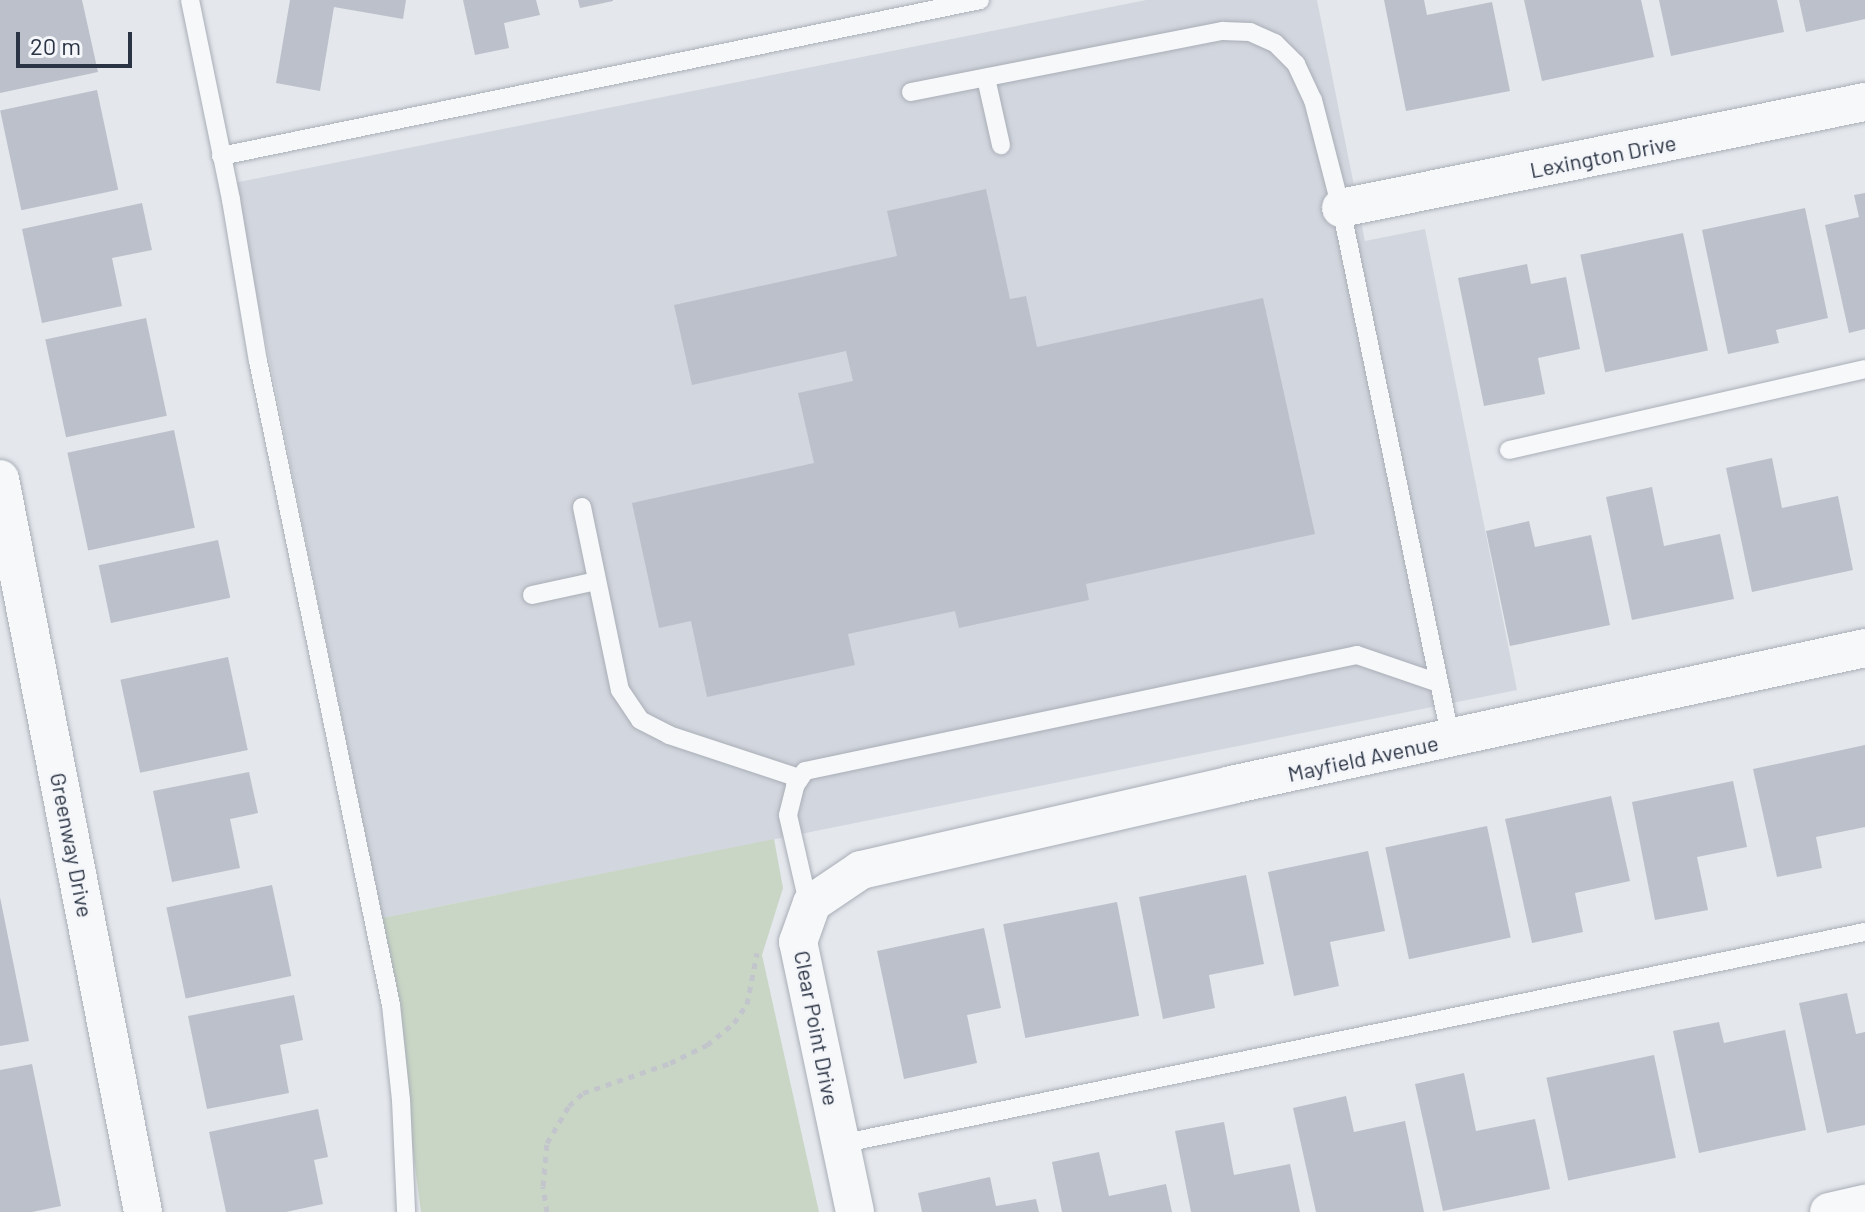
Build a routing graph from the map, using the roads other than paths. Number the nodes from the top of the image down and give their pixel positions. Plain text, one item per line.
1 (190, 0) edge
2 (980, 0) edge
3 (986, 78) junction
4 (911, 92) dead end
5 (1865, 102) edge
6 (1001, 145) dead end
7 (221, 156) junction
8 (1341, 208) junction
9 (1865, 369) edge
10 (1509, 450) dead end
11 (0, 479) edge
12 (582, 507) dead end
13 (597, 581) junction
14 (532, 595) dead end
15 (1865, 648) edge
16 (1439, 683) junction
17 (1451, 740) junction
18 (799, 778) junction
19 (810, 909) junction
20 (1865, 932) edge
21 (840, 1144) junction
22 (1865, 1204) edge
23 (143, 1212) edge
24 (406, 1212) edge
25 (855, 1212) edge
26 (1829, 1212) edge

1 - 7 lane
2 - 7 lane
3 - 4 lane
3 - 6 lane
3 - 8 lane
5 - 8 street, Lexington Drive
7 - 24 lane
8 - 16 lane
9 - 10 lane
11 - 23 street, Greenway Drive
12 - 13 lane
13 - 14 lane
13 - 18 lane
15 - 17 street, Mayfield Avenue
16 - 17 lane
16 - 18 lane
17 - 19 street, Mayfield Avenue
18 - 19 lane
19 - 21 street, Clear Point Drive
20 - 21 lane
21 - 25 street, Clear Point Drive
22 - 26 street

